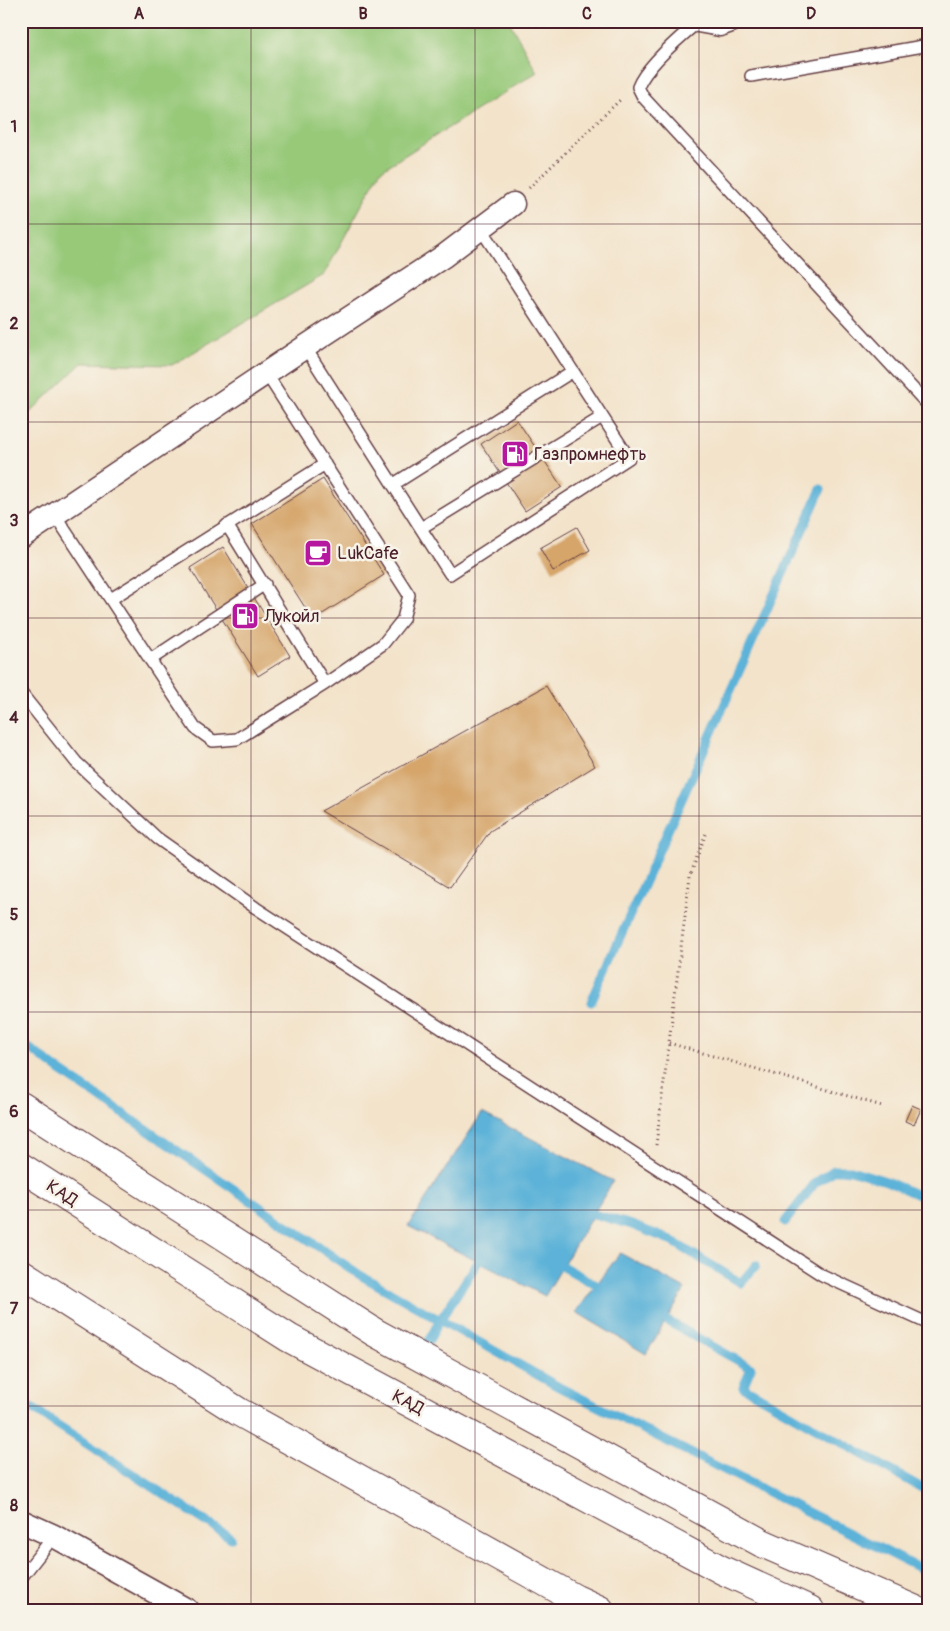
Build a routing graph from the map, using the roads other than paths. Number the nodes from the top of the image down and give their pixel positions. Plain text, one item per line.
1 (698, 21) edge
2 (731, 21) edge
3 (929, 45) edge
4 (751, 76) dead end
5 (513, 204) road end
6 (481, 229) junction
7 (305, 347) junction
8 (573, 371) junction
9 (266, 373) junction
10 (929, 406) edge
11 (602, 416) junction
12 (325, 464) junction
13 (394, 484) junction
14 (54, 515) junction
15 (227, 526) junction
16 (422, 528) junction
17 (21, 537) edge
18 (265, 584) junction
19 (111, 600) junction
20 (150, 660) junction
21 (325, 684) junction
22 (21, 694) edge
23 (21, 1106) edge
24 (21, 1167) edge
25 (21, 1273) edge
26 (929, 1324) edge
27 (21, 1521) edge
28 (54, 1536) junction
29 (21, 1578) edge
30 (187, 1610) edge
31 (600, 1610) edge
32 (810, 1610) edge
33 (916, 1610) edge

1 - 2 street
1 - 10 lane
3 - 4 lane
5 - 6 street
6 - 7 street
6 - 8 lane
7 - 9 street
7 - 13 lane
8 - 11 lane
8 - 13 lane
9 - 12 lane
9 - 14 street
11 - 16 lane
11 - 16 lane
12 - 15 lane
12 - 21 lane
13 - 16 lane
14 - 17 street
14 - 19 lane
15 - 18 lane
15 - 19 lane
18 - 20 lane
18 - 21 lane
19 - 20 lane
20 - 21 lane
22 - 26 lane
23 - 33 main road
24 - 32 main road, КАД
25 - 31 main road
27 - 28 street
28 - 29 lane
28 - 30 street

